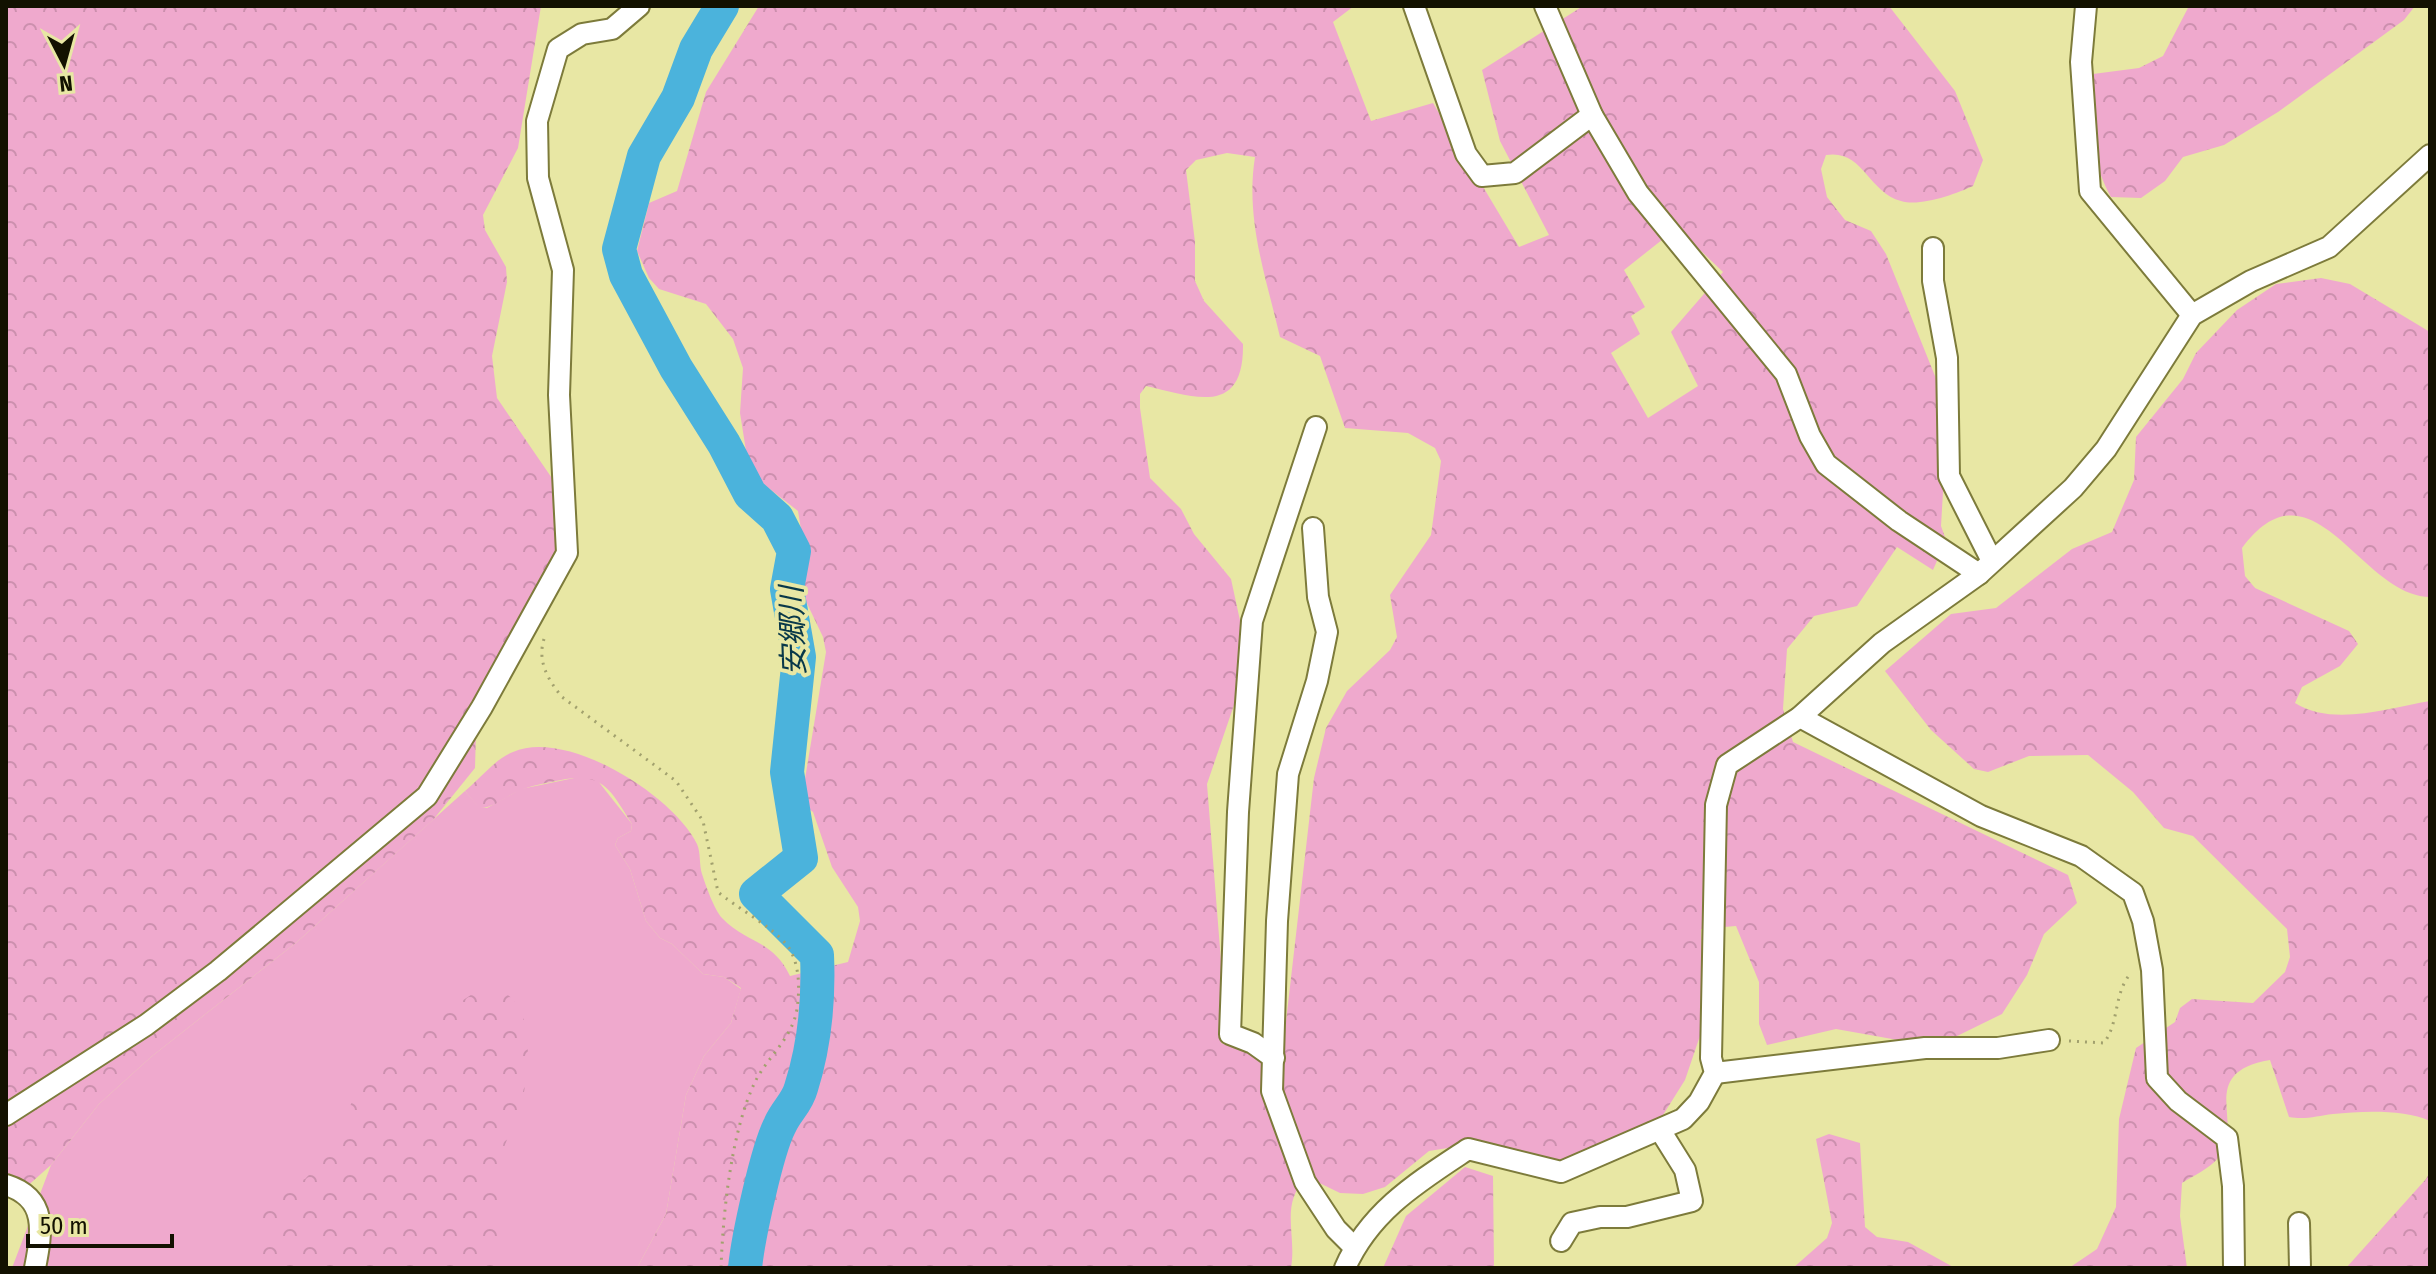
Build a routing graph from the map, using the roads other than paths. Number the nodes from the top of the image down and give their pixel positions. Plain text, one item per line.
1 (639, 6) edge
2 (1414, 6) edge
3 (1545, 6) edge
4 (2086, 6) edge
5 (1592, 115) junction
6 (2430, 155) edge
7 (1933, 248) dead end
8 (2192, 315) junction
9 (1316, 427) dead end
10 (1313, 528) dead end
11 (1986, 568) junction
12 (1800, 717) junction
13 (2049, 1040) road end
14 (1274, 1058) junction
15 (1715, 1073) junction
16 (6, 1115) edge
17 (1660, 1130) junction
18 (6, 1185) edge
19 (2299, 1223) dead end
20 (1561, 1241) dead end
21 (1354, 1247) junction
22 (35, 1268) edge
23 (1345, 1268) edge
24 (2234, 1268) edge
25 (2300, 1268) edge

1 - 16 street
2 - 5 street
3 - 5 street
4 - 8 street
5 - 11 street
6 - 8 street
7 - 11 street
8 - 11 street
9 - 14 street
10 - 14 street
11 - 12 street
12 - 15 street
12 - 24 street
13 - 15 street
14 - 21 street
15 - 17 street
17 - 20 street
17 - 21 street
18 - 22 street
19 - 25 street
21 - 23 street

